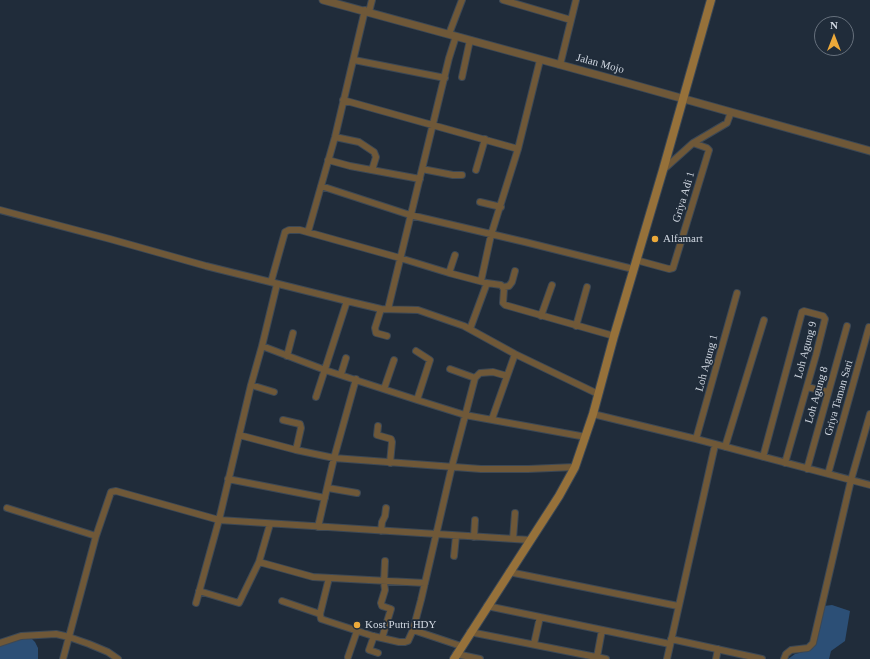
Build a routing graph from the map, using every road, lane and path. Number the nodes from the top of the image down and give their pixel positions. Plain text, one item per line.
1 (323, 0) edge
2 (372, 0) edge
3 (462, 0) edge
4 (503, 0) edge
5 (576, 0) edge
6 (711, 0) edge
7 (367, 11) junction
8 (571, 20) junction
9 (452, 35) junction
10 (470, 40) junction
11 (354, 60) junction
12 (540, 60) junction
13 (560, 65) junction
14 (462, 77) dead end
15 (445, 78) junction
16 (683, 98) junction
17 (343, 100) junction
18 (731, 115) junction
19 (433, 125) junction
20 (335, 136) junction
21 (485, 139) junction
22 (693, 143) junction
23 (518, 149) junction
24 (870, 151) edge
25 (328, 160) junction
26 (422, 169) junction
27 (372, 170) junction
28 (476, 170) dead end
29 (663, 170) junction
30 (462, 175) dead end
31 (420, 179) junction
32 (321, 186) junction
33 (480, 202) dead end
34 (501, 207) junction
35 (0, 210) edge
36 (410, 215) junction
37 (308, 232) junction
38 (492, 235) junction
39 (455, 255) dead end
40 (400, 258) junction
41 (636, 260) junction
42 (633, 269) junction
43 (515, 271) dead end
44 (449, 273) junction
45 (484, 282) junction
46 (274, 283) junction
47 (552, 285) dead end
48 (504, 287) junction
49 (587, 287) dead end
50 (737, 293) dead end
51 (347, 301) junction
52 (381, 309) junction
53 (388, 309) junction
54 (542, 316) junction
55 (764, 320) dead end
56 (576, 326) junction
57 (847, 326) dead end
58 (869, 327) dead end
59 (470, 329) junction
60 (293, 333) dead end
61 (387, 336) dead end
62 (614, 336) junction
63 (262, 346) junction
64 (416, 351) dead end
65 (515, 354) junction
66 (287, 356) junction
67 (346, 358) dead end
68 (394, 360) dead end
69 (325, 370) junction
70 (450, 370) dead end
71 (341, 374) junction
72 (507, 376) junction
73 (475, 378) junction
74 (356, 379) junction
75 (251, 386) junction
76 (807, 387) junction
77 (384, 389) junction
78 (274, 392) dead end
79 (828, 392) junction
80 (598, 394) junction
81 (316, 397) dead end
82 (416, 400) junction
83 (593, 414) junction
84 (870, 414) edge
85 (465, 415) junction
86 (492, 419) junction
87 (283, 420) dead end
88 (378, 426) dead end
89 (238, 435) junction
90 (586, 437) junction
91 (696, 440) junction
92 (715, 445) junction
93 (725, 447) junction
94 (296, 450) junction
95 (763, 457) junction
96 (334, 458) junction
97 (390, 463) junction
98 (785, 463) junction
99 (452, 466) junction
100 (575, 467) junction
101 (807, 469) junction
102 (828, 474) junction
103 (228, 479) junction
104 (851, 480) junction
105 (870, 485) edge
106 (328, 488) junction
107 (357, 493) dead end
108 (325, 498) junction
109 (7, 508) dead end
110 (386, 508) dead end
111 (515, 513) dead end
112 (219, 520) junction
113 (475, 520) dead end
114 (270, 524) junction
115 (318, 527) junction
116 (381, 531) junction
117 (436, 535) junction
118 (96, 536) junction
119 (456, 536) junction
120 (474, 537) junction
121 (513, 539) junction
122 (530, 540) junction
123 (454, 556) dead end
124 (386, 561) dead end
125 (259, 562) junction
126 (509, 572) junction
127 (329, 578) junction
128 (384, 582) junction
129 (425, 584) junction
130 (199, 591) junction
131 (282, 601) dead end
132 (196, 603) dead end
133 (487, 606) junction
134 (678, 606) junction
135 (320, 614) junction
136 (540, 617) junction
137 (412, 630) junction
138 (602, 630) junction
139 (357, 631) junction
140 (470, 632) junction
141 (69, 636) junction
142 (374, 636) junction
143 (382, 638) junction
144 (670, 641) junction
145 (0, 643) edge
146 (534, 644) junction
147 (461, 646) junction
148 (718, 648) junction
149 (378, 653) dead end
150 (348, 657) dead end
151 (455, 657) edge
152 (597, 657) junction
153 (63, 659) edge
154 (118, 659) edge
155 (480, 659) edge
156 (606, 659) edge
157 (667, 659) edge
158 (716, 659) edge
159 (762, 659) edge
160 (784, 659) edge

1 - 7 street, Jalan Mojo
2 - 7 street
3 - 9 street
4 - 8 street
5 - 8 street
6 - 16 main road
7 - 9 street, Jalan Mojo
7 - 11 street
8 - 13 street
9 - 10 street, Jalan Mojo
9 - 15 street
10 - 12 street, Jalan Mojo
10 - 14 street
11 - 15 street
11 - 17 street
12 - 13 street, Jalan Mojo
12 - 23 street
13 - 16 street, Jalan Mojo
15 - 19 street
16 - 18 street, Jalan Mojo
16 - 29 main road
17 - 19 street
17 - 20 street
18 - 22 street
18 - 24 street, Jalan Mojo
19 - 21 street
19 - 26 street
20 - 25 street
20 - 27 street
21 - 23 street
21 - 28 street
22 - 29 street, Griya Adi 1
22 - 41 street, Griya Adi 1
23 - 34 street
25 - 27 street
25 - 32 street
26 - 30 street
26 - 31 street
27 - 31 street
29 - 41 main road
31 - 36 street
32 - 36 street
32 - 37 street
33 - 34 street
34 - 38 street
35 - 46 street
36 - 38 street
36 - 40 street
37 - 40 street
37 - 46 street
38 - 42 street
38 - 45 street
39 - 44 street
40 - 44 street
40 - 53 street
41 - 42 main road
42 - 62 main road
43 - 48 street
44 - 45 street
45 - 48 street
45 - 59 street
46 - 51 street
46 - 63 street
47 - 54 street
48 - 54 street
49 - 56 street
50 - 91 street, Loh Agung 1
51 - 52 street
51 - 69 street
52 - 53 street
52 - 61 street
53 - 59 street
54 - 56 street
55 - 93 street
56 - 62 street
57 - 79 street, Loh Agung 8
58 - 102 street, Griya Taman Sari
59 - 65 street
60 - 66 street
62 - 80 main road
63 - 66 street
63 - 75 street
64 - 82 street
65 - 72 street
65 - 80 street
66 - 69 street
67 - 71 street
68 - 77 street
69 - 71 street
69 - 81 street
70 - 73 street
71 - 74 street
72 - 73 street
72 - 86 street
73 - 85 street
74 - 77 street
74 - 96 street
75 - 78 street
75 - 89 street
76 - 79 street
76 - 95 street, Loh Agung 9
76 - 98 street, Loh Agung 9
77 - 82 street
79 - 101 street, Loh Agung 8
80 - 83 main road
82 - 85 street
83 - 90 main road
83 - 91 street
84 - 104 street
85 - 86 street
85 - 99 street
86 - 90 street
87 - 94 street
88 - 97 street
89 - 94 street
89 - 103 street
90 - 100 main road
91 - 92 street
92 - 93 street
92 - 134 street
93 - 95 street
94 - 96 street
95 - 98 street
96 - 97 street
96 - 106 street
97 - 99 street
98 - 101 street
99 - 100 street
99 - 117 street
100 - 122 main road
101 - 102 street
102 - 104 street
103 - 108 street
103 - 112 street
104 - 105 street
104 - 160 street
106 - 107 street
106 - 108 street
108 - 115 street
109 - 118 street
110 - 116 street
111 - 121 street
112 - 114 street
112 - 118 street
112 - 130 street
113 - 120 street
114 - 115 street
114 - 125 street
115 - 116 street
116 - 117 street
117 - 119 street
117 - 129 street
118 - 141 street
119 - 120 street
119 - 123 street
120 - 121 street
121 - 122 street
122 - 126 main road
124 - 128 street
125 - 127 street
125 - 130 street
126 - 133 main road
126 - 134 street
127 - 128 street
127 - 135 street
128 - 129 street
128 - 143 street
129 - 137 street
130 - 132 street
131 - 135 street
133 - 136 street
133 - 140 main road
134 - 144 street
135 - 139 street
136 - 138 street
136 - 146 street
137 - 143 street
137 - 147 street
138 - 144 street
138 - 152 street
139 - 142 street
139 - 150 street
140 - 146 street
140 - 147 main road
141 - 145 street
141 - 153 street
141 - 154 street
142 - 143 street
142 - 149 street
144 - 148 street
144 - 157 street
146 - 152 street
147 - 151 main road
148 - 158 street
148 - 159 street
151 - 155 street
152 - 156 street

